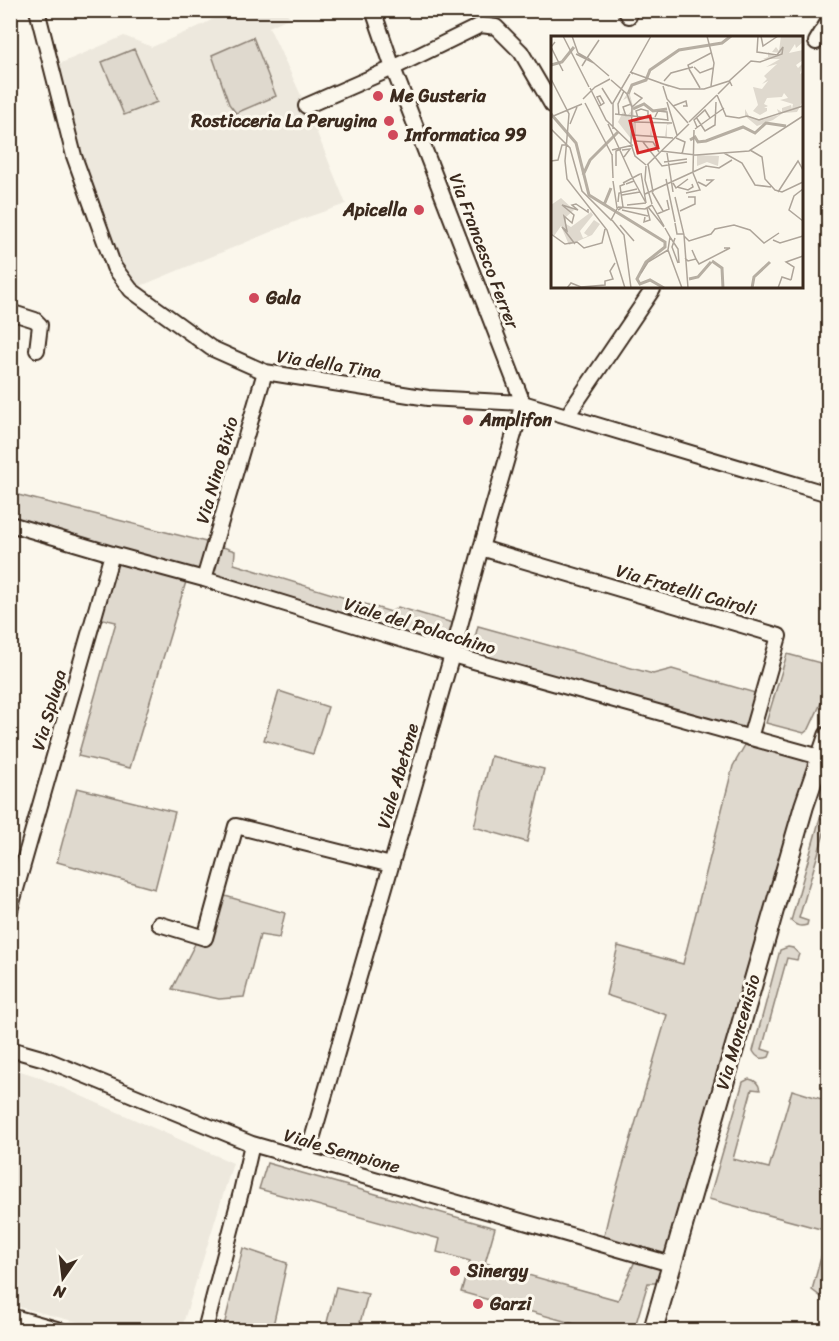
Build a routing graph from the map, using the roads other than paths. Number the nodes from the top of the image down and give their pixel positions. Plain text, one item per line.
1 (38, 10) edge
2 (373, 10) edge
3 (828, 22) edge
4 (816, 42) dead end
5 (393, 68) junction
6 (551, 103) edge
7 (306, 106) dead end
8 (653, 288) edge
9 (10, 312) edge
10 (38, 350) dead end
11 (265, 372) junction
12 (523, 403) junction
13 (567, 416) junction
14 (828, 494) edge
15 (10, 524) edge
16 (481, 548) junction
17 (112, 554) junction
18 (204, 579) junction
19 (452, 656) junction
20 (828, 736) edge
21 (750, 738) junction
22 (820, 757) junction
23 (391, 865) junction
24 (10, 910) edge
25 (159, 924) dead end
26 (10, 1049) edge
27 (252, 1144) junction
28 (306, 1160) junction
29 (671, 1264) junction
30 (10, 1316) edge
31 (60, 1330) edge
32 (205, 1330) edge
33 (653, 1330) edge

1 - 11 street, Via della Tina
2 - 5 street, Via Francesco Ferrer
3 - 4 street
5 - 6 street
5 - 7 street
5 - 12 street, Via Francesco Ferrer
8 - 13 street
9 - 10 street
11 - 12 street, Via della Tina
11 - 18 street, Via Nino Bixio
12 - 13 street, Via della Tina
12 - 16 street, Viale Abetone
13 - 14 street, Via della Tina
15 - 17 street, Viale del Polacchino
16 - 19 street, Viale Abetone
16 - 21 street, Via Fratelli Cairoli
17 - 18 street, Viale del Polacchino
17 - 24 street, Via Spluga
18 - 19 street, Viale del Polacchino
19 - 21 street, Viale del Polacchino
19 - 23 street, Viale Abetone
20 - 22 main road, Via Moncenisio
21 - 22 street, Viale del Polacchino
22 - 29 main road, Via Moncenisio
23 - 25 street
23 - 28 street, Viale Abetone
26 - 27 street, Viale Sempione
27 - 28 street, Viale Sempione
27 - 32 street
28 - 29 street, Viale Sempione
29 - 33 main road, Via Moncenisio
30 - 31 street

